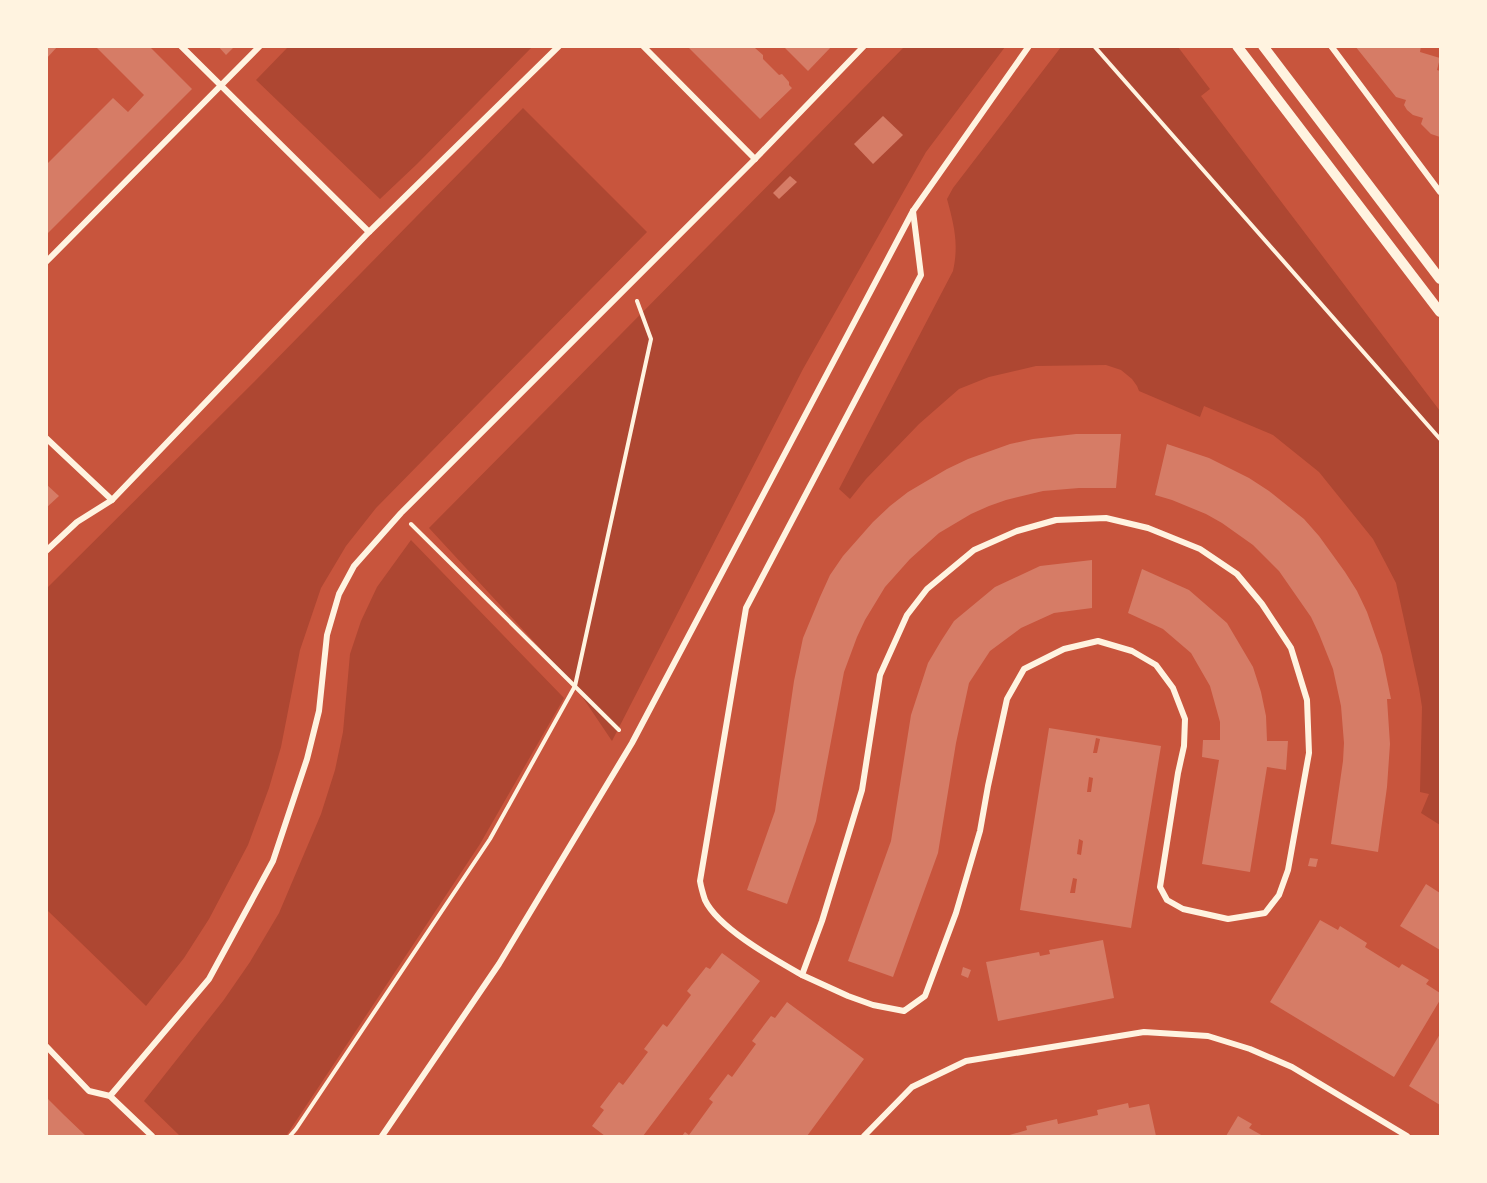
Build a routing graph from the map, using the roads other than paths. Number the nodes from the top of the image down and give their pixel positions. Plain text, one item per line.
1 (181, 46) edge
2 (260, 46) edge
3 (559, 46) edge
4 (643, 46) edge
5 (864, 46) edge
6 (1029, 46) edge
7 (1237, 46) edge
8 (1263, 46) edge
9 (1331, 46) edge
10 (222, 86) junction
11 (755, 159) junction
12 (1440, 192) edge
13 (913, 211) junction
14 (369, 232) junction
15 (46, 262) edge
16 (1440, 279) edge
17 (1440, 312) edge
18 (46, 438) edge
19 (112, 500) junction
20 (46, 551) edge
21 (802, 975) junction
22 (46, 1046) edge
23 (110, 1096) junction
24 (152, 1137) edge
25 (382, 1137) edge
26 (864, 1137) edge
27 (1407, 1137) edge

1 - 10 street
2 - 10 street
3 - 14 street
4 - 11 street
5 - 11 street
6 - 13 street
7 - 17 street
8 - 16 street
9 - 12 street
10 - 14 street
10 - 15 street
11 - 23 street
13 - 21 street
13 - 25 street
14 - 19 street
18 - 19 street
19 - 20 street
21 - 21 street
22 - 23 street
23 - 24 street
26 - 27 street

